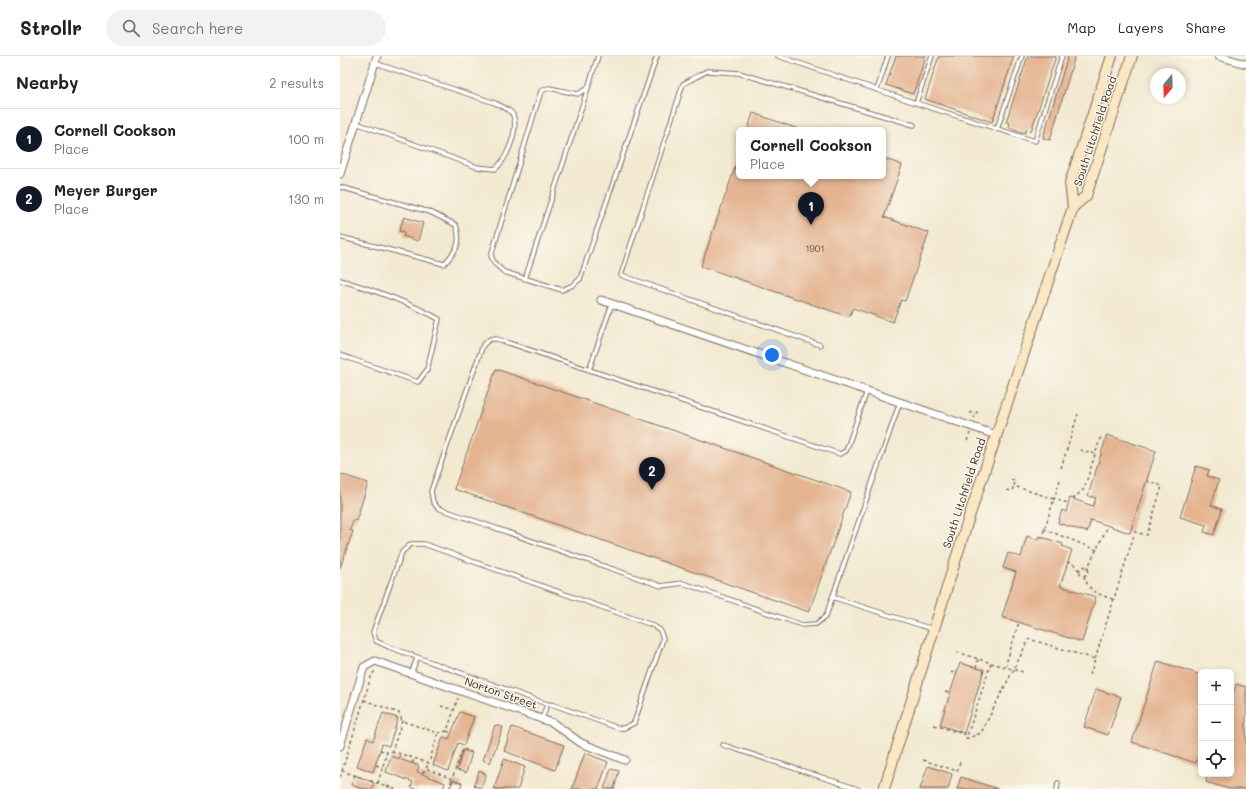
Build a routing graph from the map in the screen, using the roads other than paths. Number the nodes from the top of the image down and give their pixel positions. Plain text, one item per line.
1 (598, 56) edge
2 (657, 56) edge
3 (778, 56) edge
4 (888, 56) edge
5 (932, 56) edge
6 (1022, 56) edge
7 (1062, 56) edge
8 (1112, 56) edge
9 (1132, 56) edge
10 (1218, 56) edge
11 (376, 59) edge
12 (1246, 64) edge
13 (588, 88) junction
14 (877, 90) junction
15 (916, 103) junction
16 (356, 123) junction
17 (914, 125) dead end
18 (997, 129) junction
19 (340, 174) edge
20 (1070, 183) junction
21 (340, 187) edge
22 (1086, 196) junction
23 (1073, 207) junction
24 (340, 237) edge
25 (525, 279) junction
26 (340, 280) edge
27 (601, 300) dead end
28 (612, 304) junction
29 (820, 344) dead end
30 (340, 355) edge
31 (589, 370) junction
32 (867, 391) junction
33 (900, 402) junction
34 (996, 435) junction
35 (832, 597) junction
36 (934, 630) junction
37 (418, 658) junction
38 (411, 674) junction
39 (547, 704) junction
40 (542, 719) junction
41 (723, 745) dead end
42 (340, 746) edge
43 (625, 760) dead end
44 (1058, 783) dead end
45 (858, 789) edge
46 (884, 789) edge
47 (1057, 789) edge

1 - 13 lane
2 - 25 lane
3 - 14 lane
4 - 14 lane
5 - 15 lane
6 - 18 lane
7 - 18 lane
8 - 20 main road, South Litchfield Road
9 - 22 main road, South Litchfield Road
10 - 12 street
11 - 16 street
11 - 16 lane
13 - 25 lane
13 - 25 lane
14 - 15 lane
15 - 18 lane
16 - 19 street
17 - 29 lane
20 - 22 main road
20 - 23 main road, South Litchfield Road
21 - 24 lane
22 - 23 main road, South Litchfield Road
23 - 34 main road, South Litchfield Road
26 - 30 lane
27 - 28 street
28 - 31 lane
28 - 32 street
31 - 32 lane
31 - 35 lane
32 - 33 street
33 - 34 street
33 - 35 lane
34 - 36 main road, South Litchfield Road
35 - 36 lane
36 - 46 main road, South Litchfield Road
37 - 38 lane
37 - 39 lane
37 - 39 lane
38 - 40 street, Norton Street
38 - 42 street, Norton Street
39 - 40 lane
40 - 43 street, Norton Street
41 - 45 lane
44 - 47 lane

